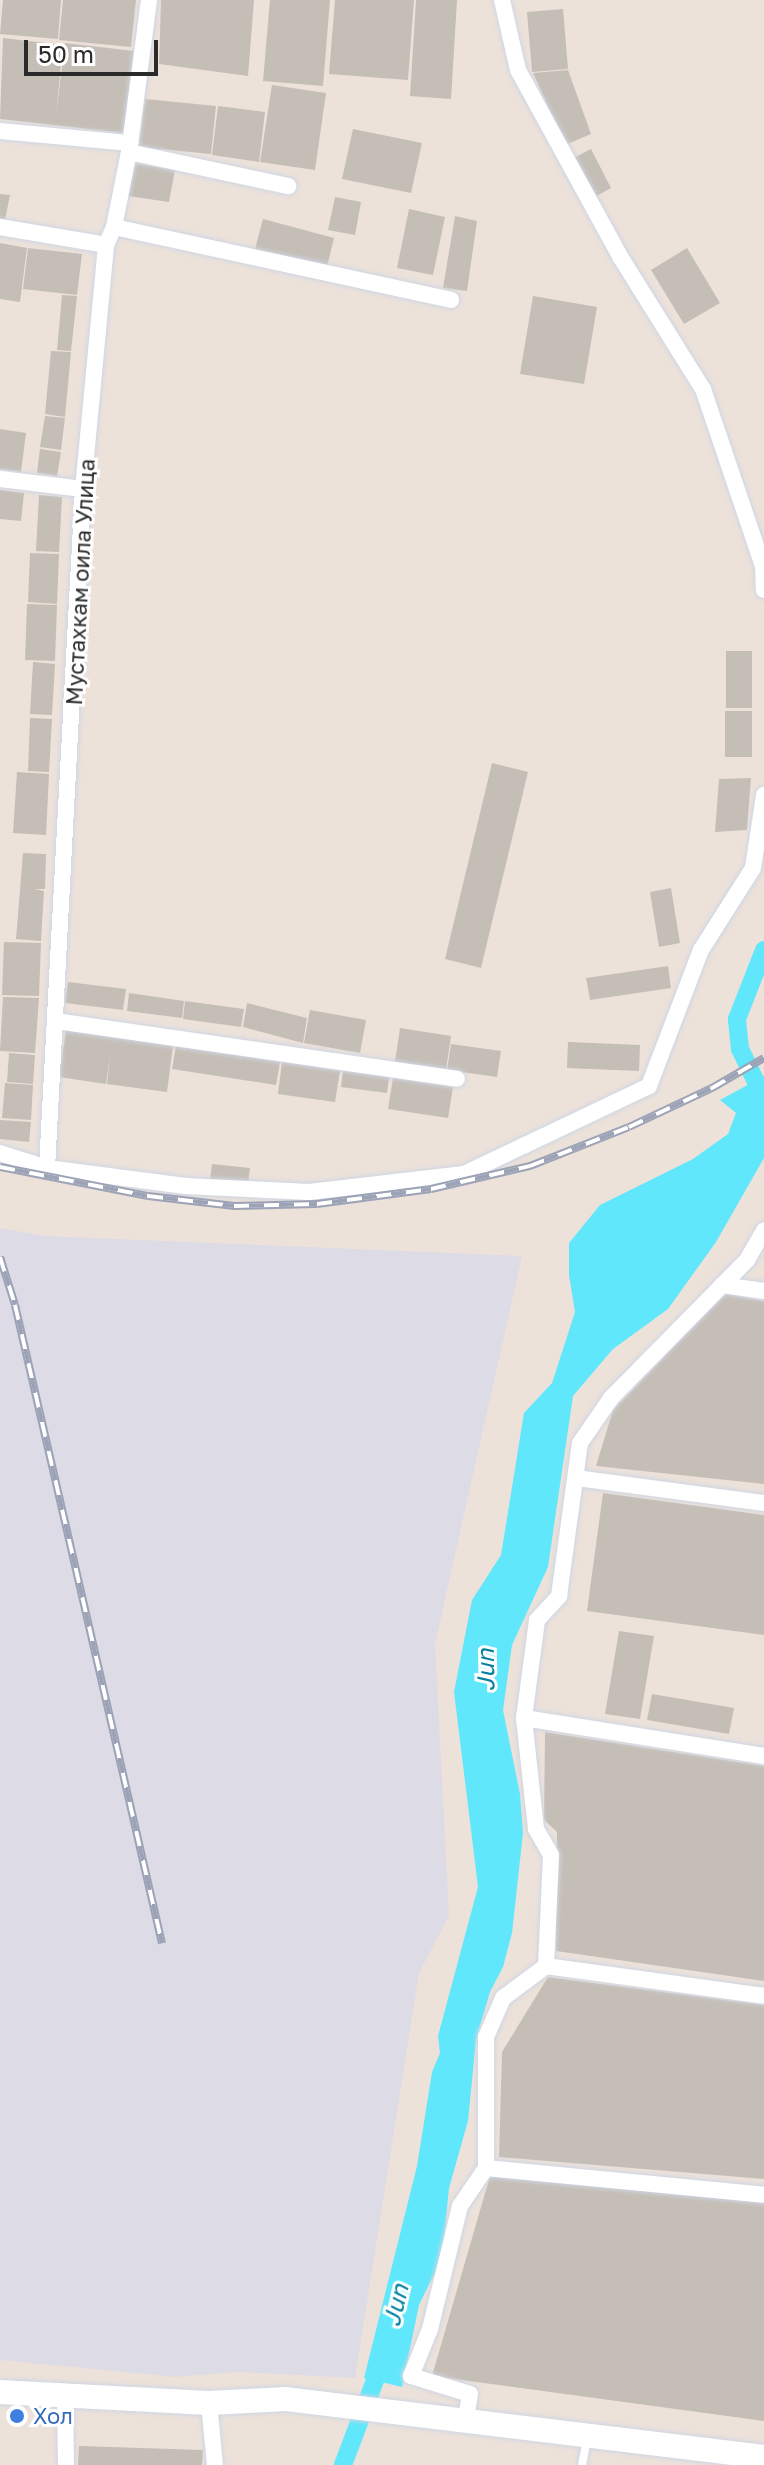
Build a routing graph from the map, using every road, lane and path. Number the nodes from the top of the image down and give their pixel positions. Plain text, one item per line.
1 (149, 0) edge
2 (502, 0) edge
3 (0, 131) edge
4 (130, 148) junction
5 (288, 186) dead end
6 (0, 227) edge
7 (114, 227) junction
8 (106, 245) junction
9 (451, 300) dead end
10 (0, 479) edge
11 (83, 489) junction
12 (764, 590) edge
13 (764, 795) edge
14 (56, 1021) junction
15 (457, 1079) dead end
16 (0, 1153) edge
17 (47, 1168) junction
18 (764, 1230) edge
19 (722, 1285) junction
20 (764, 1291) edge
21 (576, 1478) junction
22 (764, 1503) edge
23 (524, 1718) junction
24 (764, 1756) edge
25 (546, 1966) junction
26 (764, 1996) edge
27 (486, 2168) junction
28 (764, 2195) edge
29 (0, 2392) edge
30 (65, 2395) junction
31 (209, 2403) junction
32 (466, 2419) junction
33 (588, 2435) junction
34 (764, 2457) edge
35 (66, 2465) edge
36 (215, 2465) edge
37 (582, 2465) edge

1 - 4 street, Мустахкам оила Улица
2 - 12 street
3 - 4 street
4 - 5 street
4 - 7 street, Мустахкам оила Улица
6 - 8 street
7 - 8 street, Мустахкам оила Улица
7 - 9 street
8 - 11 street, Мустахкам оила Улица
10 - 11 street
11 - 14 street, Мустахкам оила Улица
13 - 17 street
14 - 15 street
14 - 17 street, Мустахкам оила Улица
16 - 17 street
18 - 19 street
19 - 20 street
19 - 21 street
21 - 22 street
21 - 23 street
23 - 24 street
23 - 25 street
25 - 26 street
25 - 27 street
27 - 28 street
27 - 32 street
29 - 30 main road
30 - 31 main road
30 - 35 street
31 - 32 main road
31 - 36 street
32 - 33 main road
33 - 34 main road
33 - 37 lane

